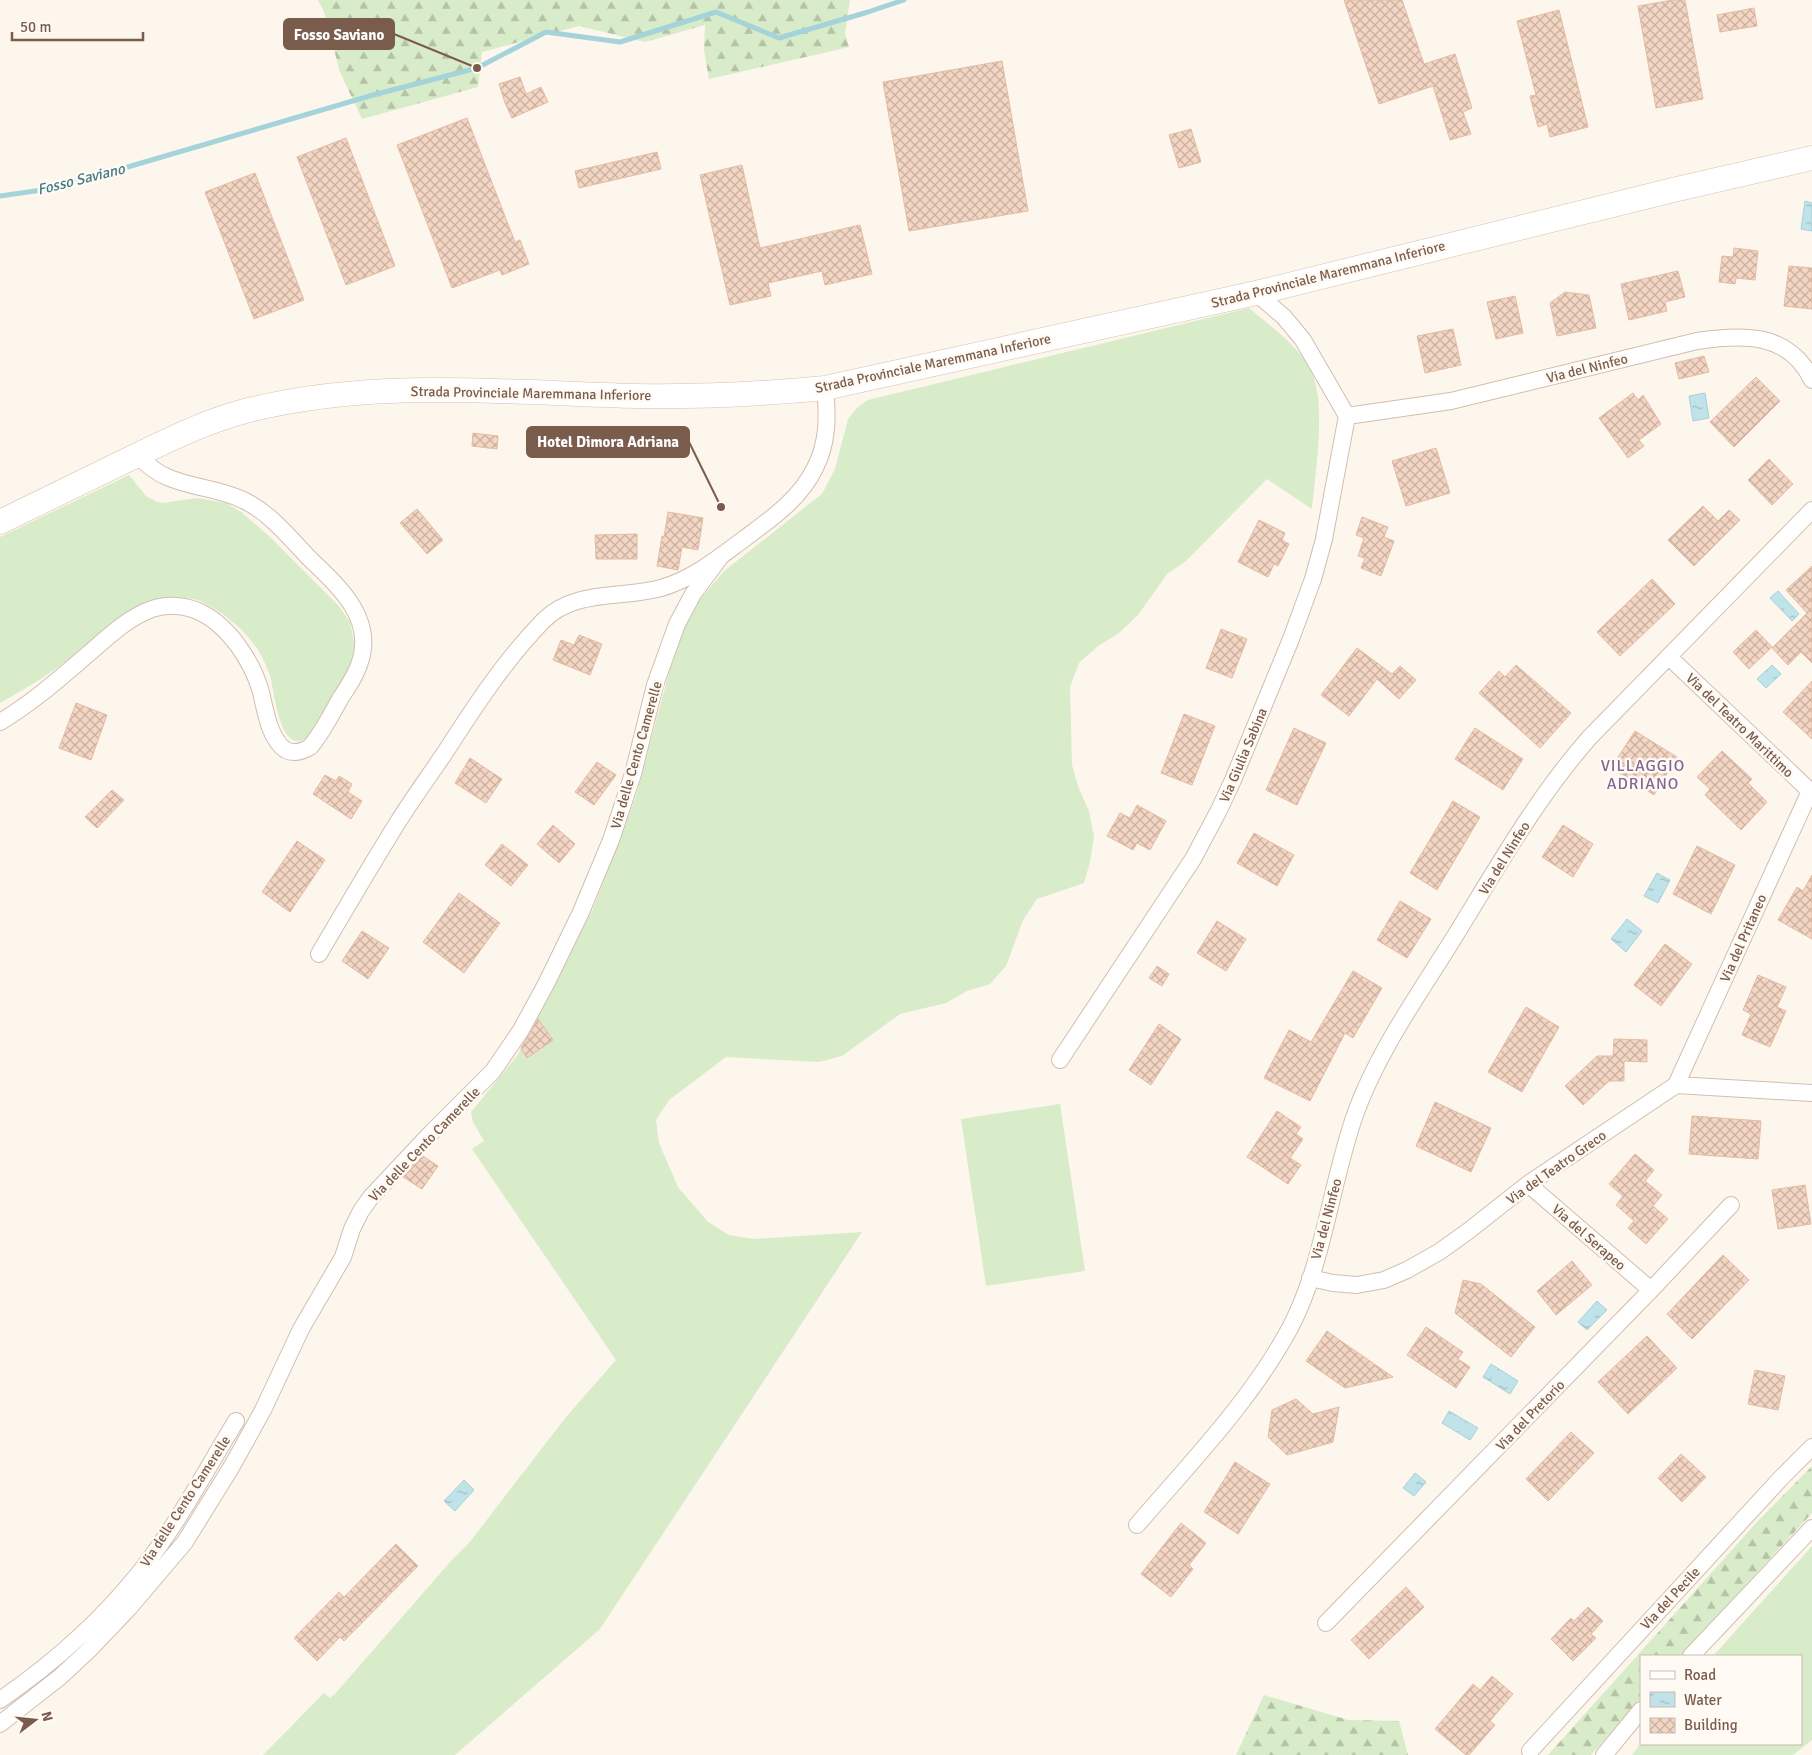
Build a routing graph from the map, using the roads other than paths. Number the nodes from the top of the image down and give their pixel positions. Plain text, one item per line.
1 (1812, 158) edge
2 (1256, 293) junction
3 (1812, 380) edge
4 (825, 388) junction
5 (1347, 416) junction
6 (137, 455) junction
7 (1812, 510) edge
8 (0, 522) edge
9 (721, 556) junction
10 (1669, 657) junction
11 (0, 722) edge
12 (1811, 792) edge
13 (319, 954) dead end
14 (1060, 1060) dead end
15 (1676, 1085) junction
16 (1812, 1093) edge
17 (1528, 1184) junction
18 (1731, 1205) dead end
19 (1310, 1278) junction
20 (1651, 1290) junction
21 (236, 1421) dead end
22 (1812, 1447) edge
23 (1137, 1524) dead end
24 (1812, 1528) edge
25 (1326, 1623) dead end
26 (1692, 1655) edge
27 (0, 1700) edge
28 (1640, 1711) edge
29 (0, 1724) edge
30 (1530, 1751) dead end
31 (1604, 1755) edge

1 - 2 main road, Strada Provinciale Maremmana Inferiore
2 - 4 main road, Strada Provinciale Maremmana Inferiore
2 - 5 street
3 - 5 street, Via del Ninfeo
4 - 6 main road, Strada Provinciale Maremmana Inferiore
4 - 9 street, Via delle Cento Camerelle
5 - 14 street, Via Giulia Sabina
6 - 8 main road, Strada Provinciale Maremmana Inferiore
6 - 11 street
7 - 10 street, Via del Ninfeo
9 - 13 street, Via delle Cento Camerelle
9 - 29 street, Via delle Cento Camerelle
10 - 12 street, Via del Teatro Marittimo
10 - 19 street, Via del Ninfeo
12 - 15 street, Via del Pritaneo
15 - 16 street
15 - 17 street, Via del Teatro Greco
17 - 19 street, Via del Teatro Greco
17 - 20 street, Via del Serapeo
18 - 20 street, Via del Pretorio
19 - 23 street, Via del Ninfeo
20 - 25 street, Via del Pretorio
21 - 27 street, Via delle Cento Camerelle
22 - 30 street, Via del Pecile
24 - 26 street
28 - 31 street

